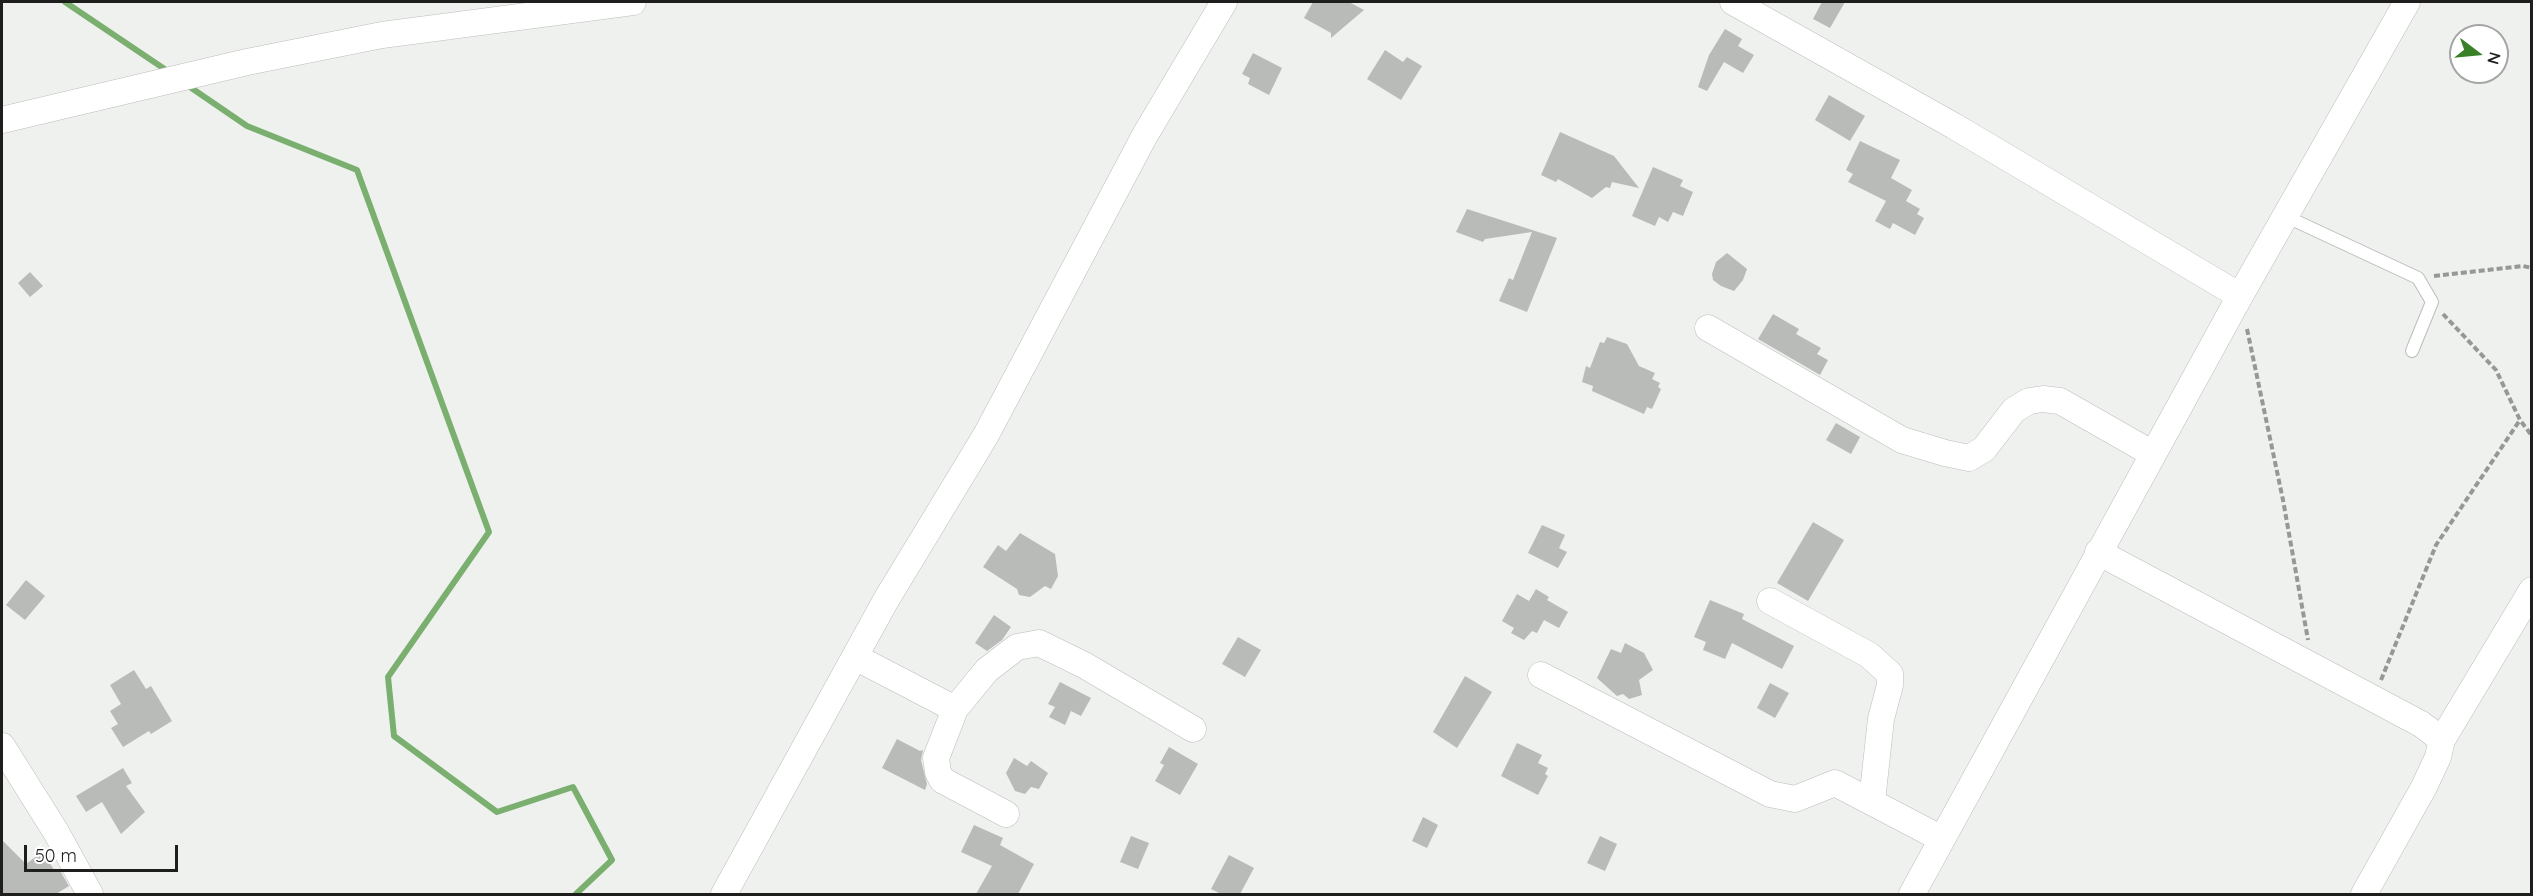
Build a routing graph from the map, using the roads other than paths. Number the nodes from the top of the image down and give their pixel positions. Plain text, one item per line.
1 (633, 2) edge
2 (1224, 2) edge
3 (1733, 2) edge
4 (2408, 2) edge
5 (2, 120) edge
6 (2285, 216) junction
7 (2240, 296) junction
8 (1708, 328) dead end
9 (2412, 351) dead end
10 (2153, 454) junction
11 (2098, 552) junction
12 (2532, 590) edge
13 (1770, 601) dead end
14 (855, 657) junction
15 (1540, 675) dead end
16 (955, 709) junction
17 (1193, 729) dead end
18 (2442, 740) junction
19 (2, 746) edge
20 (1872, 801) junction
21 (1006, 814) dead end
22 (1942, 839) junction
23 (90, 894) edge
24 (724, 894) edge
25 (1912, 894) edge
26 (2364, 894) edge

1 - 5 street
2 - 14 street
3 - 7 street
4 - 6 street
6 - 7 street
6 - 9 lane
7 - 10 street
8 - 10 street
10 - 11 street
11 - 18 street
11 - 22 street
12 - 18 street
13 - 20 street
14 - 16 street
14 - 24 street
15 - 20 street
16 - 17 street
16 - 21 street
18 - 26 street
19 - 23 street
20 - 22 street
22 - 25 street

